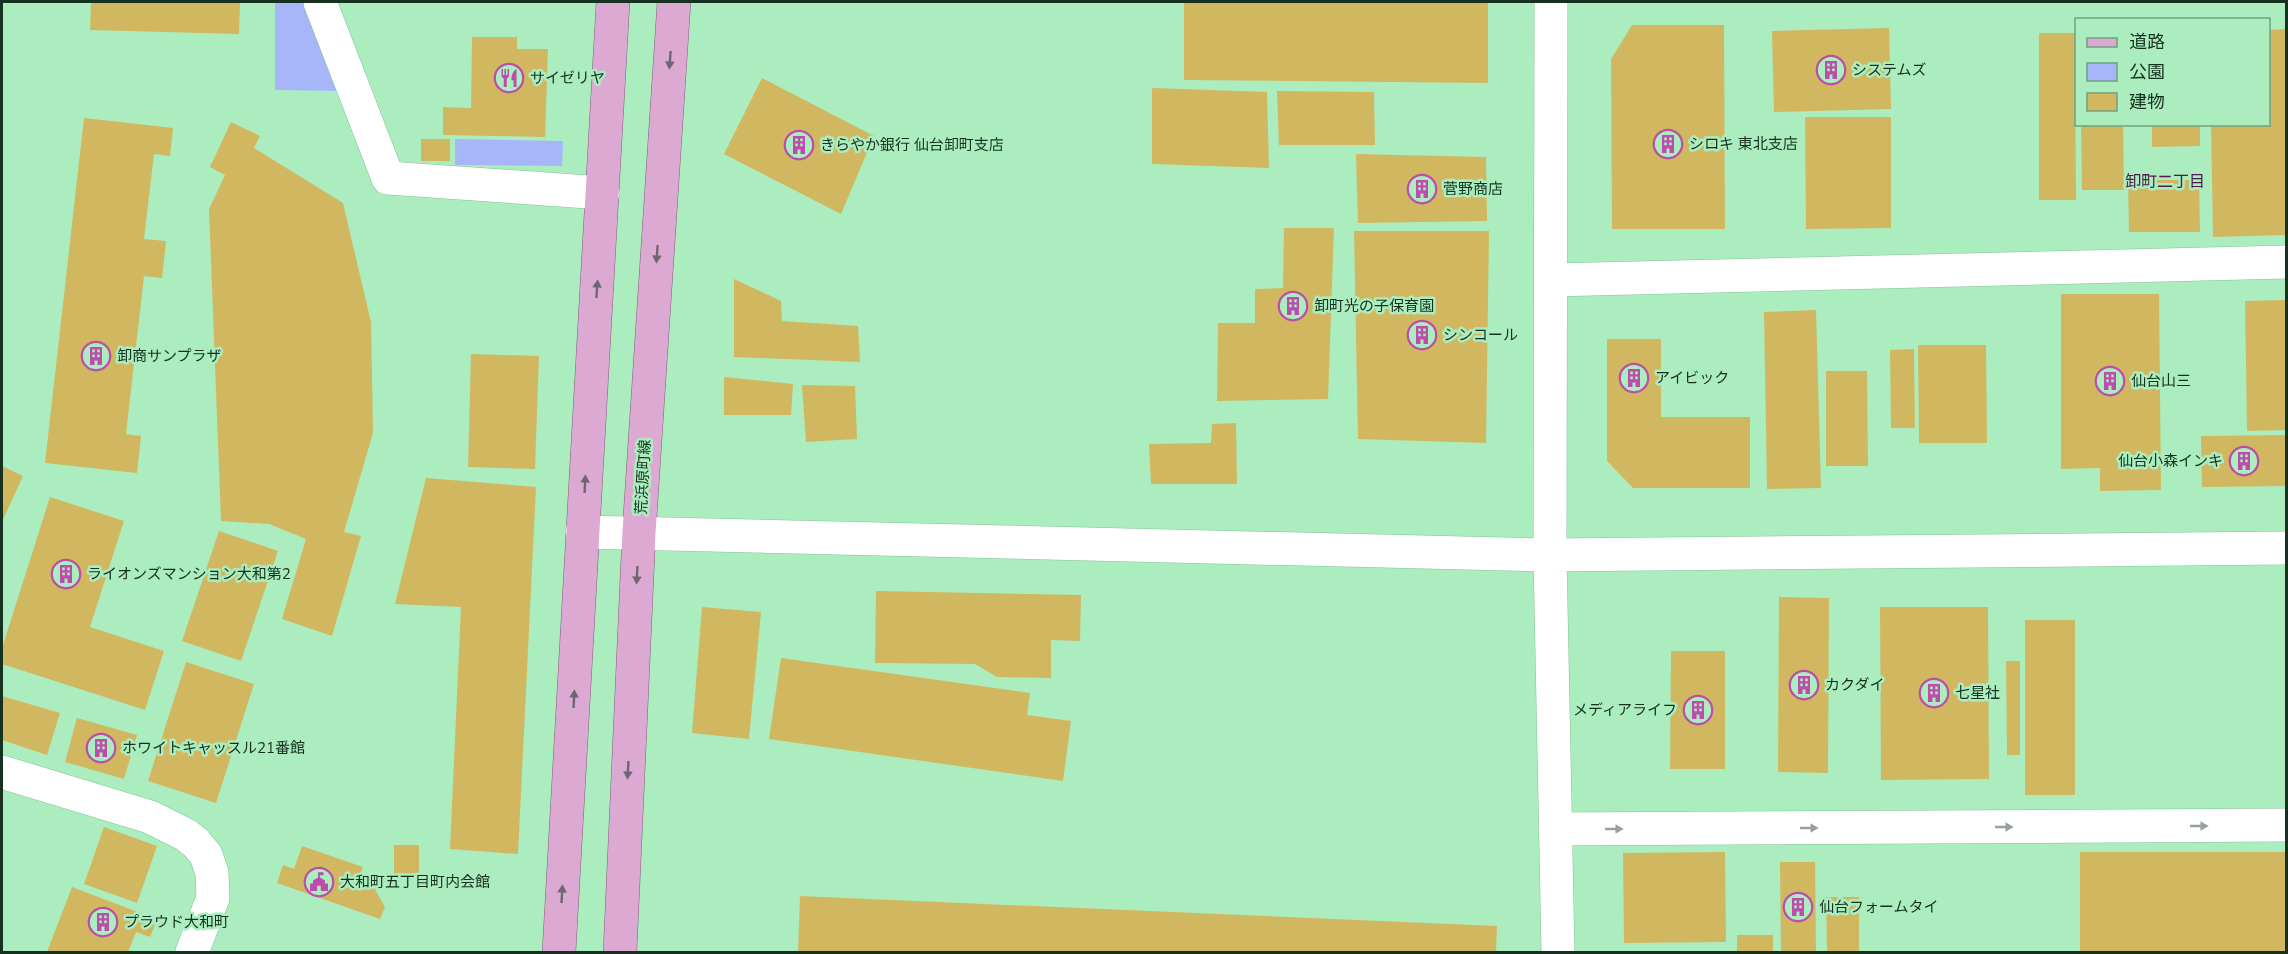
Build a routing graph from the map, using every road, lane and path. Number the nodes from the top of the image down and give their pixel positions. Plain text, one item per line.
1 (320, 2) edge
2 (613, 2) edge
3 (674, 2) edge
4 (1551, 2) edge
5 (603, 193) junction
6 (2286, 262) edge
7 (1551, 280) junction
8 (582, 532) junction
9 (639, 532) junction
10 (2286, 548) edge
11 (1550, 555) junction
12 (2, 772) edge
13 (2286, 825) edge
14 (1555, 830) junction
15 (192, 952) edge
16 (559, 952) edge
17 (620, 952) edge
18 (1558, 952) edge

1 - 5 street
2 - 5 main road
3 -> 9 main road, 荒浜原町線
4 - 7 street
8 -> 5 main road
6 - 7 street
7 - 11 street
8 - 9 street
16 -> 8 main road
9 - 11 street
9 -> 17 main road, 荒浜原町線
10 - 11 street
11 - 14 street
12 - 15 street
14 -> 13 street
14 - 18 street

